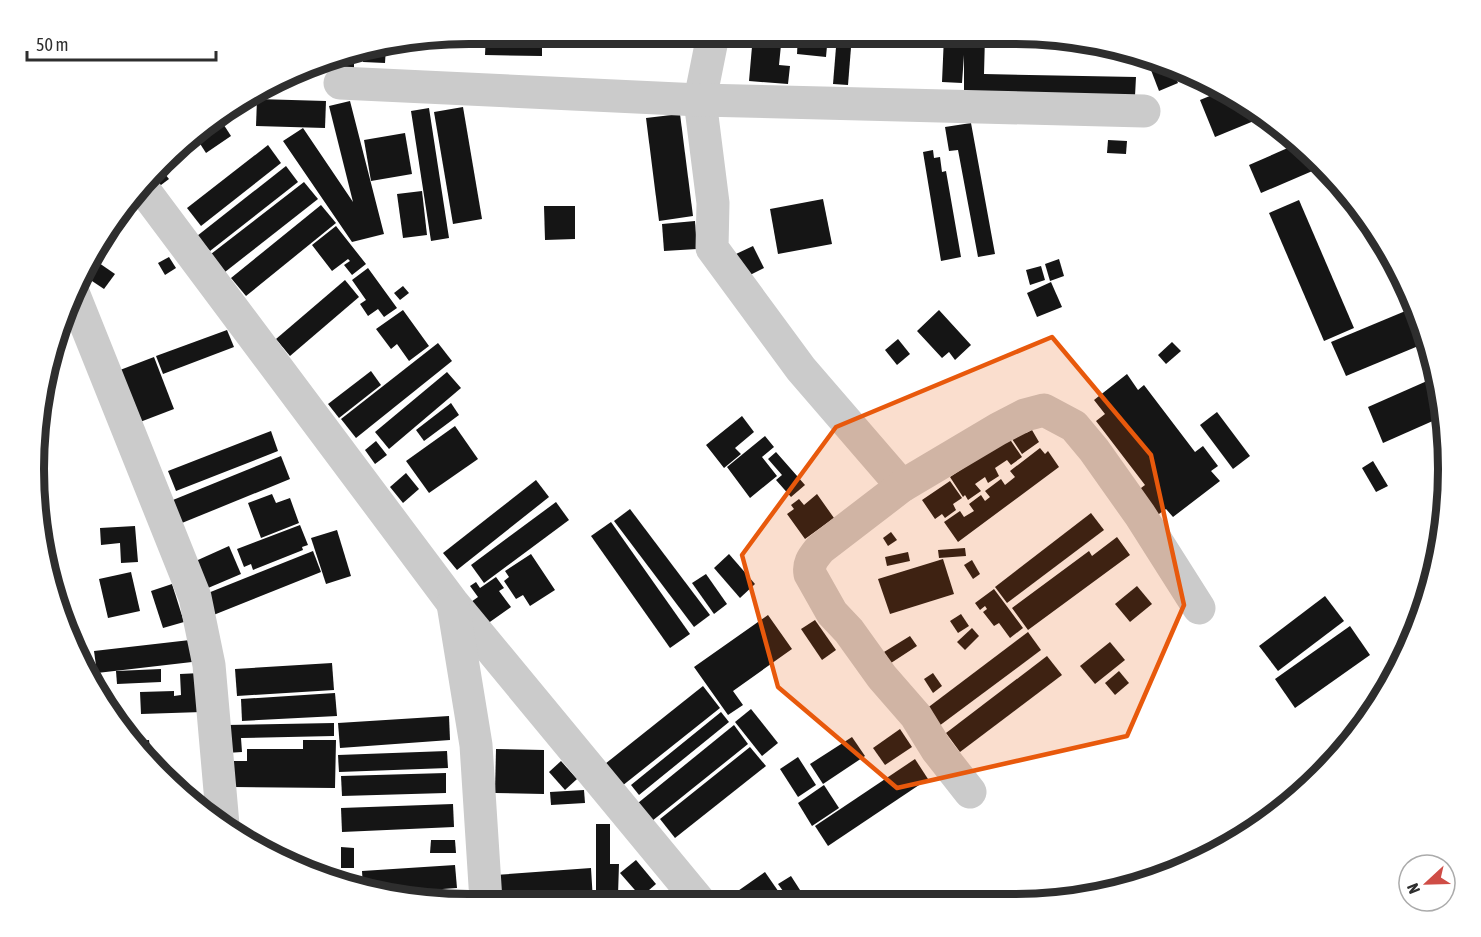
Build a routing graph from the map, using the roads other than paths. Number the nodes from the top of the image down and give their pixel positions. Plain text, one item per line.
1 (711, 44) edge
2 (340, 83) dead end
3 (700, 100) junction
4 (1144, 111) dead end
5 (146, 192) edge
6 (77, 303) edge
7 (902, 486) junction
8 (452, 602) junction
9 (1199, 608) dead end
10 (970, 792) dead end
11 (222, 815) edge
12 (486, 894) edge
13 (693, 894) edge

1 - 3 street
2 - 3 street
3 - 4 street
3 - 7 street
5 - 8 street
6 - 11 street
7 - 9 street
7 - 10 street
8 - 12 street
8 - 13 street

